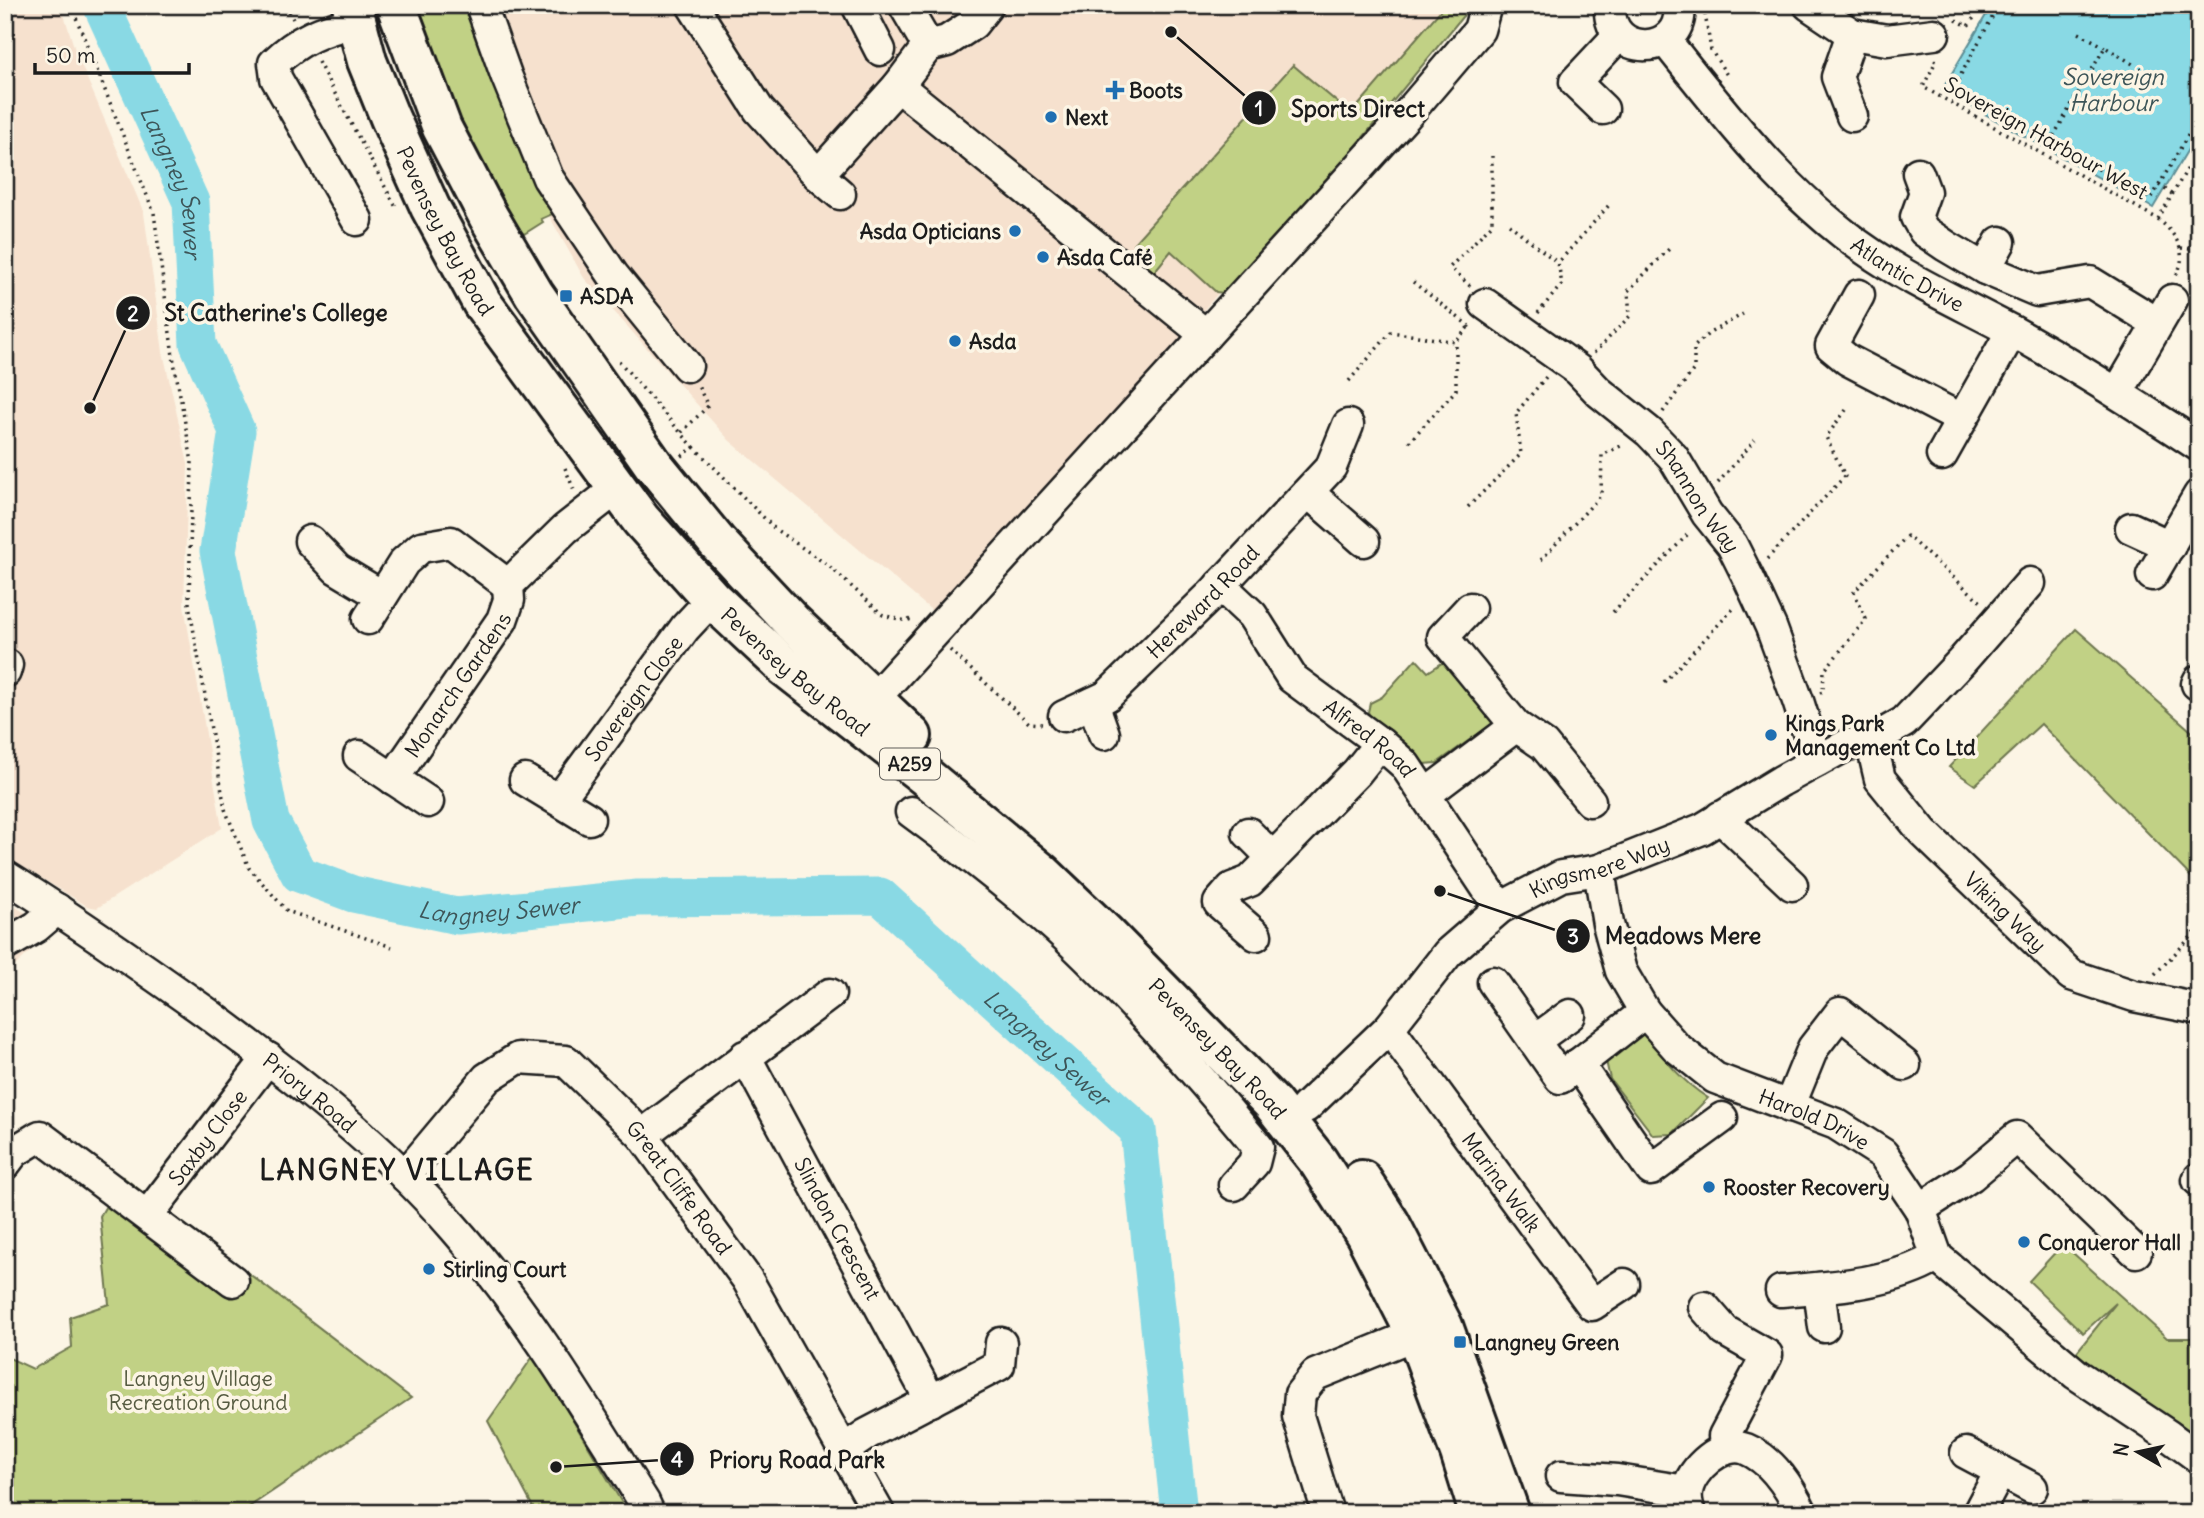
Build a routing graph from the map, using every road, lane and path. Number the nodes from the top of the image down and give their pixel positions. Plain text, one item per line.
1 (71, 5) edge
2 (396, 5) edge
3 (692, 5) edge
4 (857, 5) edge
5 (904, 5) edge
6 (988, 5) edge
7 (1486, 5) edge
8 (1610, 5) edge
9 (1679, 5) edge
10 (1810, 5) edge
11 (1983, 5) edge
12 (2000, 5) edge
13 (2143, 5) edge
14 (354, 13) edge
15 (483, 13) edge
16 (2159, 15) dead end
17 (2079, 33) dead end
18 (1852, 34) junction
19 (1619, 35) junction
20 (1665, 40) junction
21 (1929, 44) junction
22 (928, 46) junction
23 (2105, 47) junction
24 (880, 50) dead end
25 (2133, 64) dead end
26 (898, 86) junction
27 (1603, 108) dead end
28 (1852, 116) dead end
29 (2199, 116) edge
30 (2050, 142) junction
31 (2199, 149) edge
32 (1492, 156) dead end
33 (1918, 173) dead end
34 (2159, 185) junction
35 (2173, 194) junction
36 (1610, 204) dead end
37 (2158, 219) junction
38 (357, 220) dead end
39 (1509, 224) dead end
40 (2000, 242) dead end
41 (2181, 248) junction
42 (1669, 249) dead end
43 (2199, 250) edge
44 (1558, 263) junction
45 (1450, 267) dead end
46 (1984, 269) junction
47 (1413, 282) dead end
48 (1859, 295) dead end
49 (2164, 312) junction
50 (1743, 314) dead end
51 (1477, 315) junction
52 (1523, 331) junction
53 (2012, 331) junction
54 (1206, 335) junction
55 (1455, 342) junction
56 (615, 356) dead end
57 (1569, 365) junction
58 (687, 366) joint
59 (1349, 381) dead end
60 (2118, 392) junction
61 (1846, 410) dead end
62 (1961, 419) junction
63 (1348, 425) dead end
64 (1648, 432) junction
65 (681, 433) junction
66 (1755, 440) dead end
67 (1409, 442) dead end
68 (2199, 446) edge
69 (694, 447) junction
70 (1942, 455) dead end
71 (661, 473) junction
72 (616, 488) junction
73 (1309, 493) junction
74 (2199, 495) edge
75 (1468, 507) dead end
76 (1704, 509) junction
77 (2131, 528) dead end
78 (310, 541) dead end
79 (1364, 541) dead end
80 (2170, 546) junction
81 (1541, 561) dead end
82 (2152, 575) dead end
83 (2030, 583) dead end
84 (1751, 584) junction
85 (508, 585) junction
86 (1220, 585) junction
87 (712, 599) junction
88 (1470, 608) dead end
89 (1613, 612) dead end
90 (2000, 618) junction
91 (934, 635) junction
92 (1664, 682) dead end
93 (872, 701) junction
94 (1798, 701) junction
95 (1093, 703) junction
96 (1064, 716) joint
97 (1516, 726) junction
98 (1104, 734) dead end
99 (1871, 741) junction
100 (1380, 743) junction
101 (359, 756) dead end
102 (1817, 761) junction
103 (393, 779) junction
104 (525, 780) dead end
105 (1426, 794) junction
106 (559, 800) junction
107 (1590, 801) dead end
108 (428, 802) dead end
109 (911, 812) dead end
110 (1720, 817) junction
111 (589, 819) dead end
112 (963, 829) junction
113 (1248, 834) dead end
114 (1273, 858) junction
115 (1599, 870) junction
116 (5, 876) edge
117 (1792, 885) dead end
118 (1500, 908) junction
119 (57, 909) junction
120 (2199, 929) edge
121 (1256, 934) dead end
122 (5, 946) edge
123 (392, 947) dead end
124 (1493, 982) dead end
125 (830, 994) dead end
126 (2134, 996) junction
127 (2199, 1009) edge
128 (1645, 1012) junction
129 (1570, 1014) dead end
130 (1389, 1028) junction
131 (1534, 1041) junction
132 (745, 1056) junction
133 (268, 1058) junction
134 (1905, 1065) dead end
135 (1218, 1073) junction
136 (1565, 1075) junction
137 (1306, 1107) junction
138 (1789, 1107) junction
139 (1722, 1118) dead end
140 (642, 1135) junction
141 (5, 1164) edge
142 (405, 1176) junction
143 (1234, 1185) dead end
144 (1920, 1209) junction
145 (148, 1215) junction
146 (2136, 1252) dead end
147 (1937, 1257) junction
148 (233, 1281) dead end
149 (1625, 1284) dead end
150 (1819, 1288) junction
151 (1781, 1291) dead end
152 (1704, 1307) dead end
153 (1824, 1327) dead end
154 (1416, 1334) junction
155 (1001, 1343) dead end
156 (930, 1401) junction
157 (845, 1449) junction
158 (1725, 1449) junction
159 (1966, 1453) dead end
160 (2199, 1458) edge
161 (2000, 1472) junction
162 (1561, 1476) dead end
163 (2032, 1488) dead end
164 (1688, 1502) edge
165 (649, 1513) edge
166 (879, 1513) edge
167 (1328, 1513) edge
168 (1479, 1513) edge
169 (1510, 1513) edge
170 (1802, 1513) edge
171 (1978, 1513) edge

1 - 123 path
2 - 71 main road, Pevensey Bay Road / A259
3 - 26 street
4 - 24 street
5 - 22 street
6 - 22 street
7 - 54 street
8 - 19 street
9 - 20 street
10 - 18 street
11 - 21 path
12 - 30 path
13 - 16 path
14 - 38 street
14 - 72 main road, Pevensey Bay Road / A259
15 - 58 street
17 - 23 path
18 - 21 street
18 - 28 street
19 - 20 street
19 - 27 street
20 - 53 street, Atlantic Drive
21 - 37 path, Sovereign Harbour West
22 - 26 street
23 - 25 path
23 - 30 path
26 - 54 street
29 - 34 path
30 - 34 path
31 - 35 path, Sovereign Harbour West
32 - 45 path
33 - 46 street
34 - 35 path
35 - 37 path, Sovereign Harbour West
36 - 44 path
37 - 41 path
39 - 44 path
40 - 46 street
41 - 43 path
41 - 49 path
42 - 57 path
44 - 52 path
46 - 49 street
47 - 51 path
48 - 62 street
49 - 60 street
50 - 64 path
51 - 52 street, Shannon Way
51 - 55 path
52 - 57 street, Shannon Way
53 - 60 street, Atlantic Drive
53 - 62 street
54 - 91 street
55 - 59 path
55 - 67 path
56 - 65 path
57 - 64 street, Shannon Way
57 - 75 path
58 - 65 path
60 - 68 street, Atlantic Drive
61 - 84 path
62 - 70 street
63 - 73 street, Hereward Road
64 - 76 street, Shannon Way
64 - 81 path
65 - 69 path
66 - 76 path
69 - 71 path
69 - 91 path
71 - 93 main road, Pevensey Bay Road / A259
72 - 85 street, Monarch Gardens
72 - 87 main road, Pevensey Bay Road / A259
73 - 79 street
73 - 86 street, Hereward Road
74 - 80 street
76 - 84 street, Shannon Way
76 - 89 path
77 - 80 street
78 - 85 street, Monarch Gardens
80 - 82 street
83 - 90 street, Kingsmere Way
84 - 92 path
84 - 94 street, Shannon Way
85 - 103 street, Monarch Gardens
86 - 95 street, Hereward Road
86 - 100 street, Alfred Road
87 - 106 street, Sovereign Close
87 - 112 main road, Pevensey Bay Road / A259
88 - 97 street
90 - 94 path
90 - 99 street, Kingsmere Way
91 - 93 street
91 - 96 path
93 - 137 main road, Pevensey Bay Road / A259
94 - 102 street, Shannon Way
95 - 96 street, Hereward Road
95 - 98 street
97 - 105 street
97 - 107 street
99 - 102 street, Kingsmere Way
99 - 126 street, Viking Way
100 - 105 street, Alfred Road
100 - 114 street
101 - 103 street, Monarch Gardens
102 - 110 street, Kingsmere Way
103 - 108 street, Monarch Gardens
104 - 106 street
105 - 118 street, Alfred Road
106 - 111 street
109 - 112 street
110 - 115 street, Kingsmere Way
110 - 117 street
112 - 135 main road, Pevensey Bay Road / A259
113 - 114 street
114 - 121 street
115 - 118 street, Kingsmere Way
115 - 128 street, Harold Drive
116 - 119 street, Priory Road
118 - 130 street, Kingsmere Way
119 - 122 street
119 - 133 street, Priory Road
120 - 126 path
124 - 131 street
125 - 132 street
126 - 127 street, Viking Way
128 - 136 street
128 - 138 street, Harold Drive
129 - 131 street
130 - 137 street, Kingsmere Way
130 - 149 street, Marina Walk
131 - 136 street
132 - 140 street
132 - 156 street, Slindon Crescent
133 - 142 street, Priory Road
133 - 145 street, Saxby Close
134 - 138 street
135 - 143 street
135 - 154 main road, Pevensey Bay Road / A259
136 - 139 street
137 - 169 main road, Pevensey Bay Road / A259
138 - 144 street, Harold Drive
140 - 142 street, Great Cliffe Road
140 - 157 street, Great Cliffe Road
141 - 145 street
142 - 165 street, Priory Road
144 - 146 street
144 - 147 street, Harold Drive
145 - 148 street
147 - 150 street
147 - 160 street
150 - 151 street
150 - 153 street
152 - 158 street
154 - 167 street
154 - 168 main road, Pevensey Bay Road / A259
155 - 156 street
156 - 157 street
157 - 166 street, Great Cliffe Road
158 - 164 street
158 - 170 street
159 - 161 street
161 - 163 street
161 - 171 street
162 - 164 street

